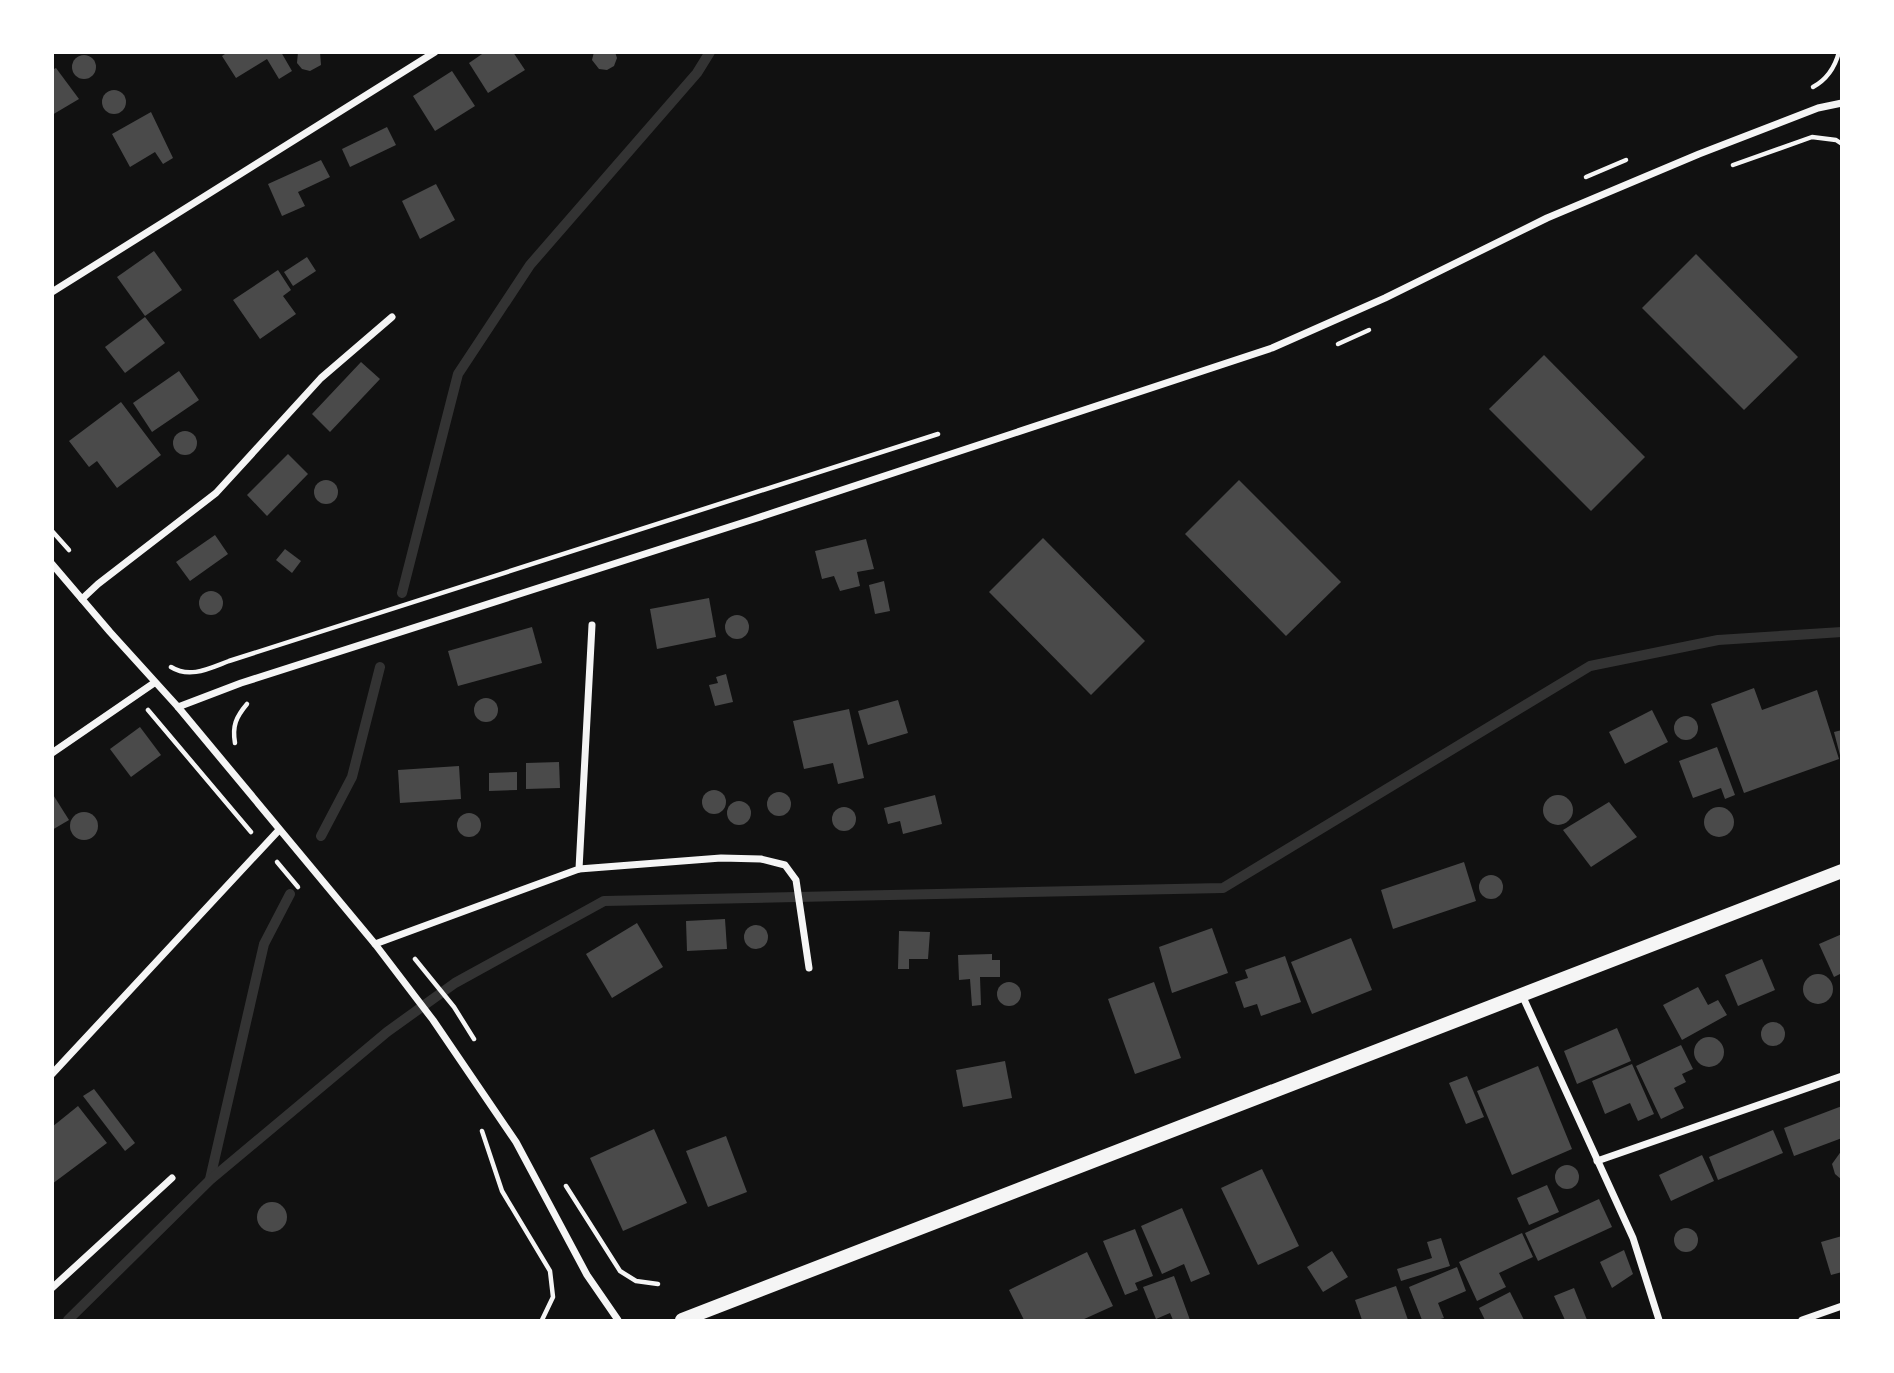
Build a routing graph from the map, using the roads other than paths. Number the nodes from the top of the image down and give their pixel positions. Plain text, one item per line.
1 (435, 52) edge
2 (1842, 103) edge
3 (52, 292) edge
4 (392, 317) dead end
5 (52, 564) edge
6 (82, 599) junction
7 (592, 625) dead end
8 (155, 683) junction
9 (178, 707) junction
10 (52, 753) edge
11 (279, 830) junction
12 (579, 869) junction
13 (1842, 871) edge
14 (375, 944) junction
15 (809, 968) dead end
16 (1522, 995) junction
17 (52, 1074) edge
18 (1842, 1076) edge
19 (1597, 1161) junction
20 (172, 1178) dead end
21 (52, 1288) edge
22 (1842, 1306) edge
23 (618, 1321) edge
24 (682, 1321) edge
25 (1659, 1321) edge
26 (1802, 1321) edge

1 - 3 street
2 - 9 street
4 - 6 street
5 - 6 street
6 - 8 street
7 - 12 street
8 - 9 street
8 - 10 street
9 - 11 street
11 - 14 street
11 - 17 street
12 - 14 street
12 - 15 street
13 - 16 main road
14 - 23 street
16 - 19 street
16 - 24 main road
18 - 19 street
19 - 25 street
20 - 21 street
22 - 26 street

